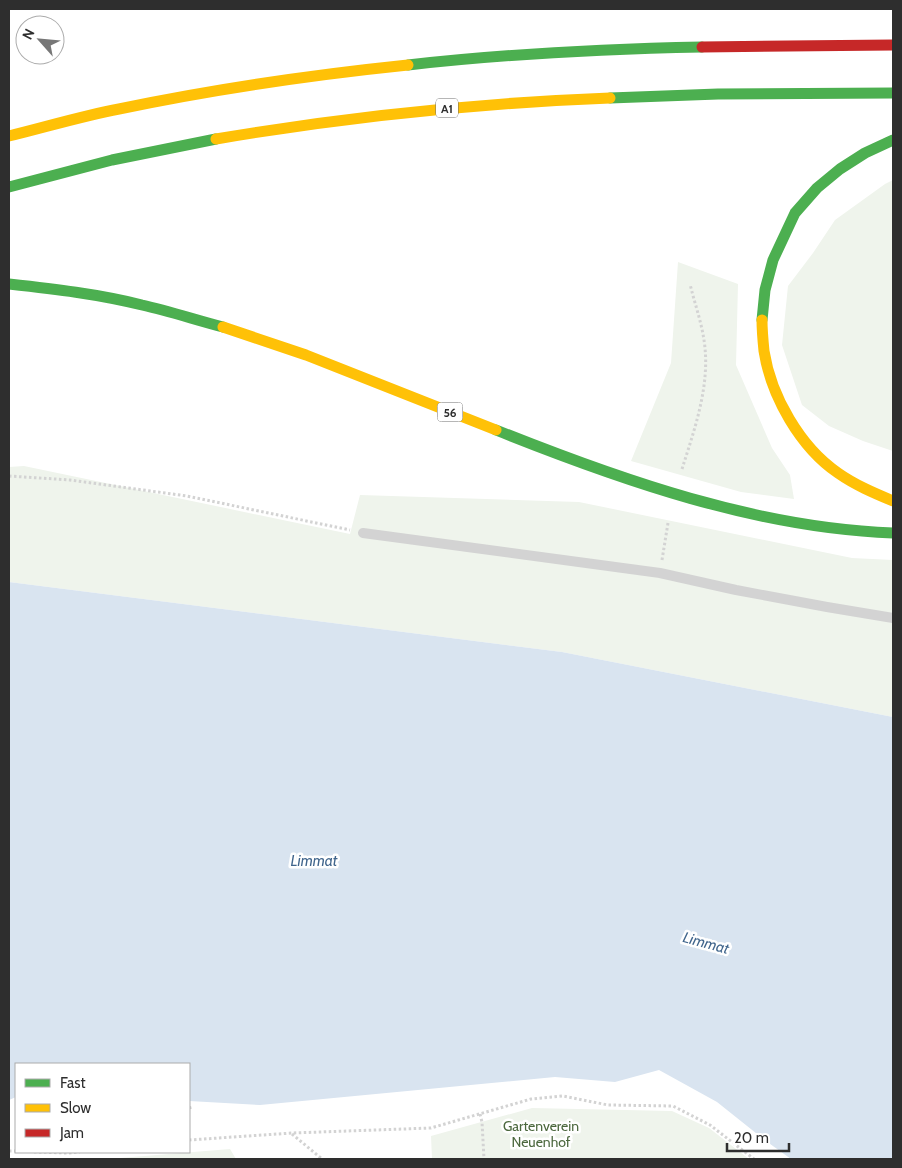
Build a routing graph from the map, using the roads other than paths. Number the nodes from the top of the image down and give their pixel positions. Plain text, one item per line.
1 (893, 45) edge
2 (893, 93) edge
3 (9, 136) edge
4 (893, 140) edge
5 (9, 187) edge
6 (9, 284) edge
7 (893, 502) edge
8 (363, 532) road end
9 (893, 534) edge
10 (893, 618) edge

1 - 3 highway
2 - 5 highway, A1
4 - 7 highway
6 - 9 highway, 56
8 - 10 lane

